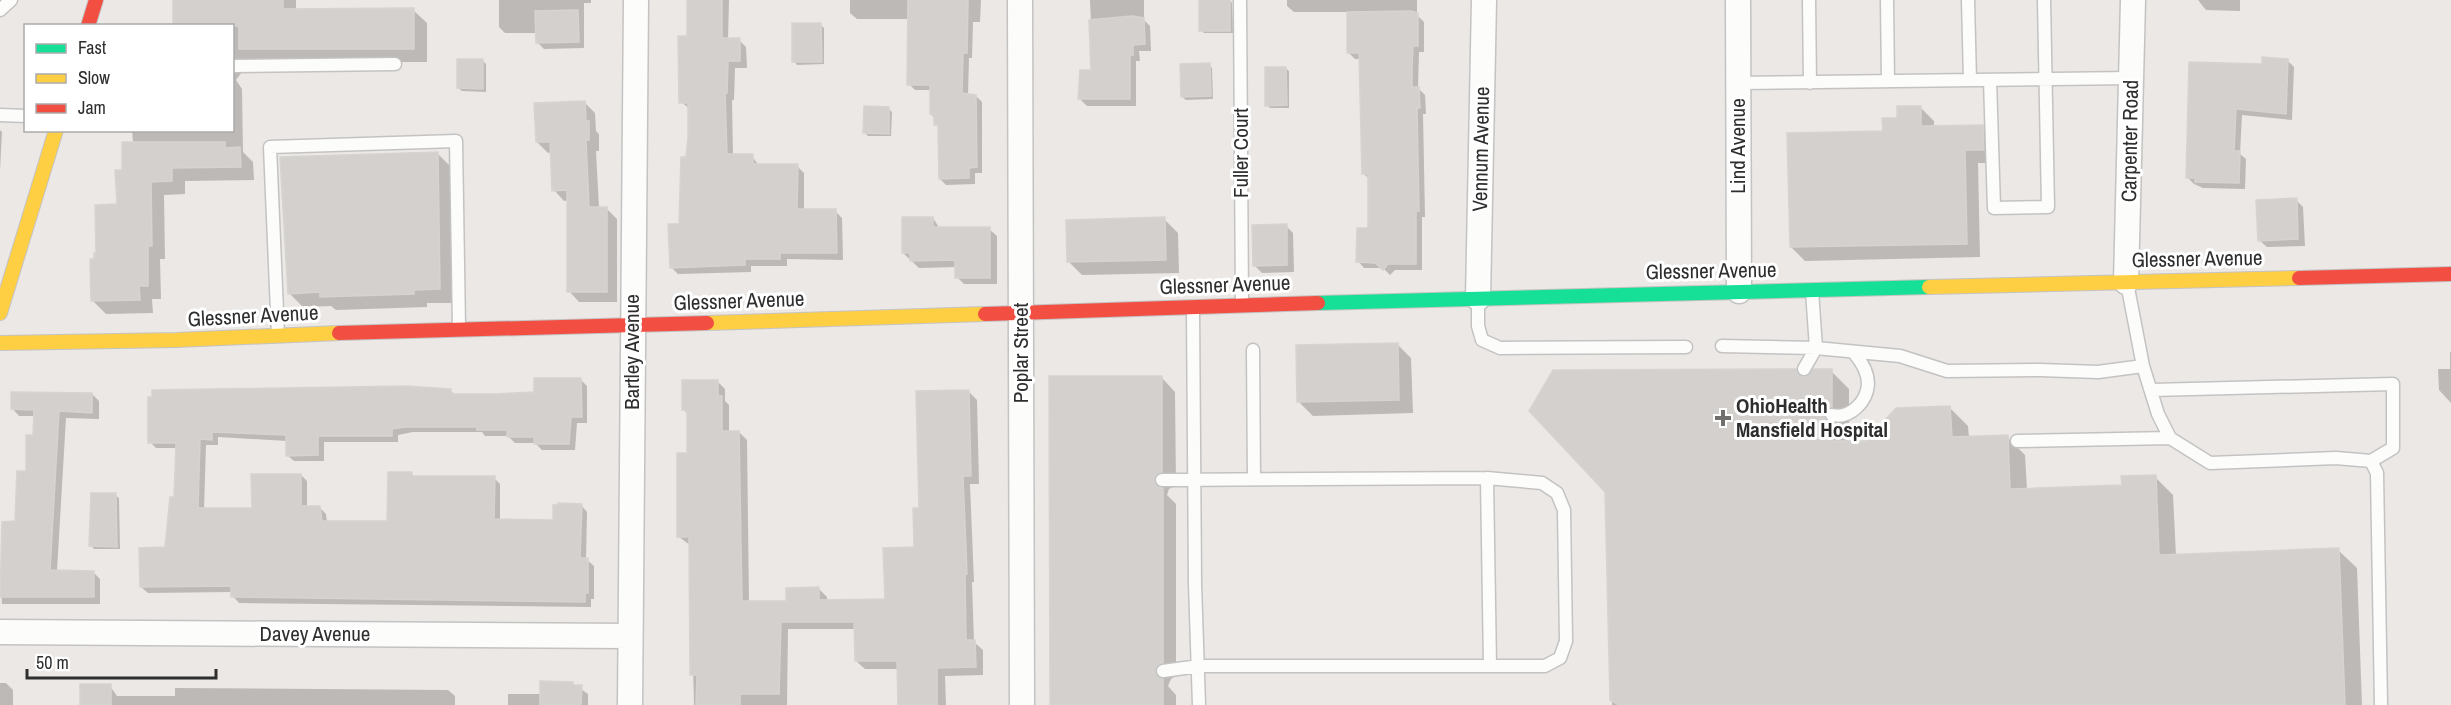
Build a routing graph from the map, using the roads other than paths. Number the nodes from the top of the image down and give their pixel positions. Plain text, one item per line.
1 (11, 0) edge
2 (96, 0) edge
3 (636, 0) edge
4 (1020, 0) edge
5 (1240, 0) edge
6 (1484, 0) edge
7 (1738, 0) edge
8 (1809, 0) edge
9 (1887, 0) edge
10 (1968, 0) edge
11 (2044, 0) edge
12 (2133, 0) edge
13 (0, 10) edge
14 (89, 24) edge
15 (395, 64) dead end
16 (234, 66) edge
17 (2131, 78) junction
18 (2046, 79) junction
19 (1970, 80) junction
20 (1990, 80) junction
21 (1888, 81) junction
22 (1810, 82) junction
23 (1738, 83) junction
24 (0, 115) edge
25 (24, 116) edge
26 (55, 132) edge
27 (2451, 274) edge
28 (2126, 282) junction
29 (1812, 290) junction
30 (1739, 291) junction
31 (1478, 298) junction
32 (1242, 306) junction
33 (1193, 307) junction
34 (0, 313) edge
35 (1021, 313) junction
36 (632, 325) junction
37 (459, 328) junction
38 (278, 336) junction
39 (0, 343) edge
40 (1722, 346) dead end
41 (1686, 347) dead end
42 (1816, 348) junction
43 (1252, 350) dead end
44 (1854, 352) junction
45 (2143, 366) junction
46 (1804, 369) dead end
47 (2152, 390) junction
48 (1832, 415) dead end
49 (2170, 438) junction
50 (2017, 441) dead end
51 (2371, 461) junction
52 (1487, 478) junction
53 (1196, 479) junction
54 (1254, 479) junction
55 (1162, 480) dead end
56 (0, 632) edge
57 (630, 636) junction
58 (1199, 666) junction
59 (1490, 666) junction
60 (1163, 671) dead end
61 (630, 705) edge
62 (1022, 705) edge
63 (1199, 705) edge
64 (2381, 705) edge

1 - 13 lane
2 - 14 street
3 - 36 street, Bartley Avenue
4 - 35 street, Poplar Street
5 - 32 lane, Fuller Court
6 - 31 street, Vennum Avenue
7 - 23 street, Lind Avenue
8 - 22 lane
9 - 21 lane
10 - 19 lane
11 - 18 lane
12 - 17 street, Carpenter Road
15 - 16 lane
17 - 18 lane
17 - 28 street, Carpenter Road
18 - 20 lane
18 - 20 lane
19 - 20 lane
19 - 21 lane
21 - 22 lane
22 - 23 lane
23 - 30 street, Lind Avenue
24 - 25 lane
26 - 34 street
27 - 28 street, Glessner Avenue
28 - 29 street, Glessner Avenue
28 - 45 lane
29 - 30 street, Glessner Avenue
29 - 42 lane
30 - 31 street, Glessner Avenue
31 - 32 street, Glessner Avenue
31 - 41 lane
32 - 33 street, Glessner Avenue
33 - 35 street, Glessner Avenue
33 - 53 lane
35 - 36 street, Glessner Avenue
35 - 62 street, Poplar Street
36 - 37 street, Glessner Avenue
36 - 57 street, Bartley Avenue
37 - 38 street, Glessner Avenue
37 - 38 lane
38 - 39 street, Glessner Avenue
40 - 42 lane
42 - 44 lane
42 - 46 lane
43 - 54 lane
44 - 45 lane
44 - 48 lane
45 - 47 lane
47 - 49 lane
47 - 51 lane
49 - 50 lane
49 - 51 lane
51 - 64 lane
52 - 54 lane
52 - 59 lane
52 - 59 lane
53 - 54 lane
53 - 55 lane
53 - 58 lane
56 - 57 street, Davey Avenue
57 - 61 street, Bartley Avenue
58 - 59 lane
58 - 60 lane
58 - 63 lane

